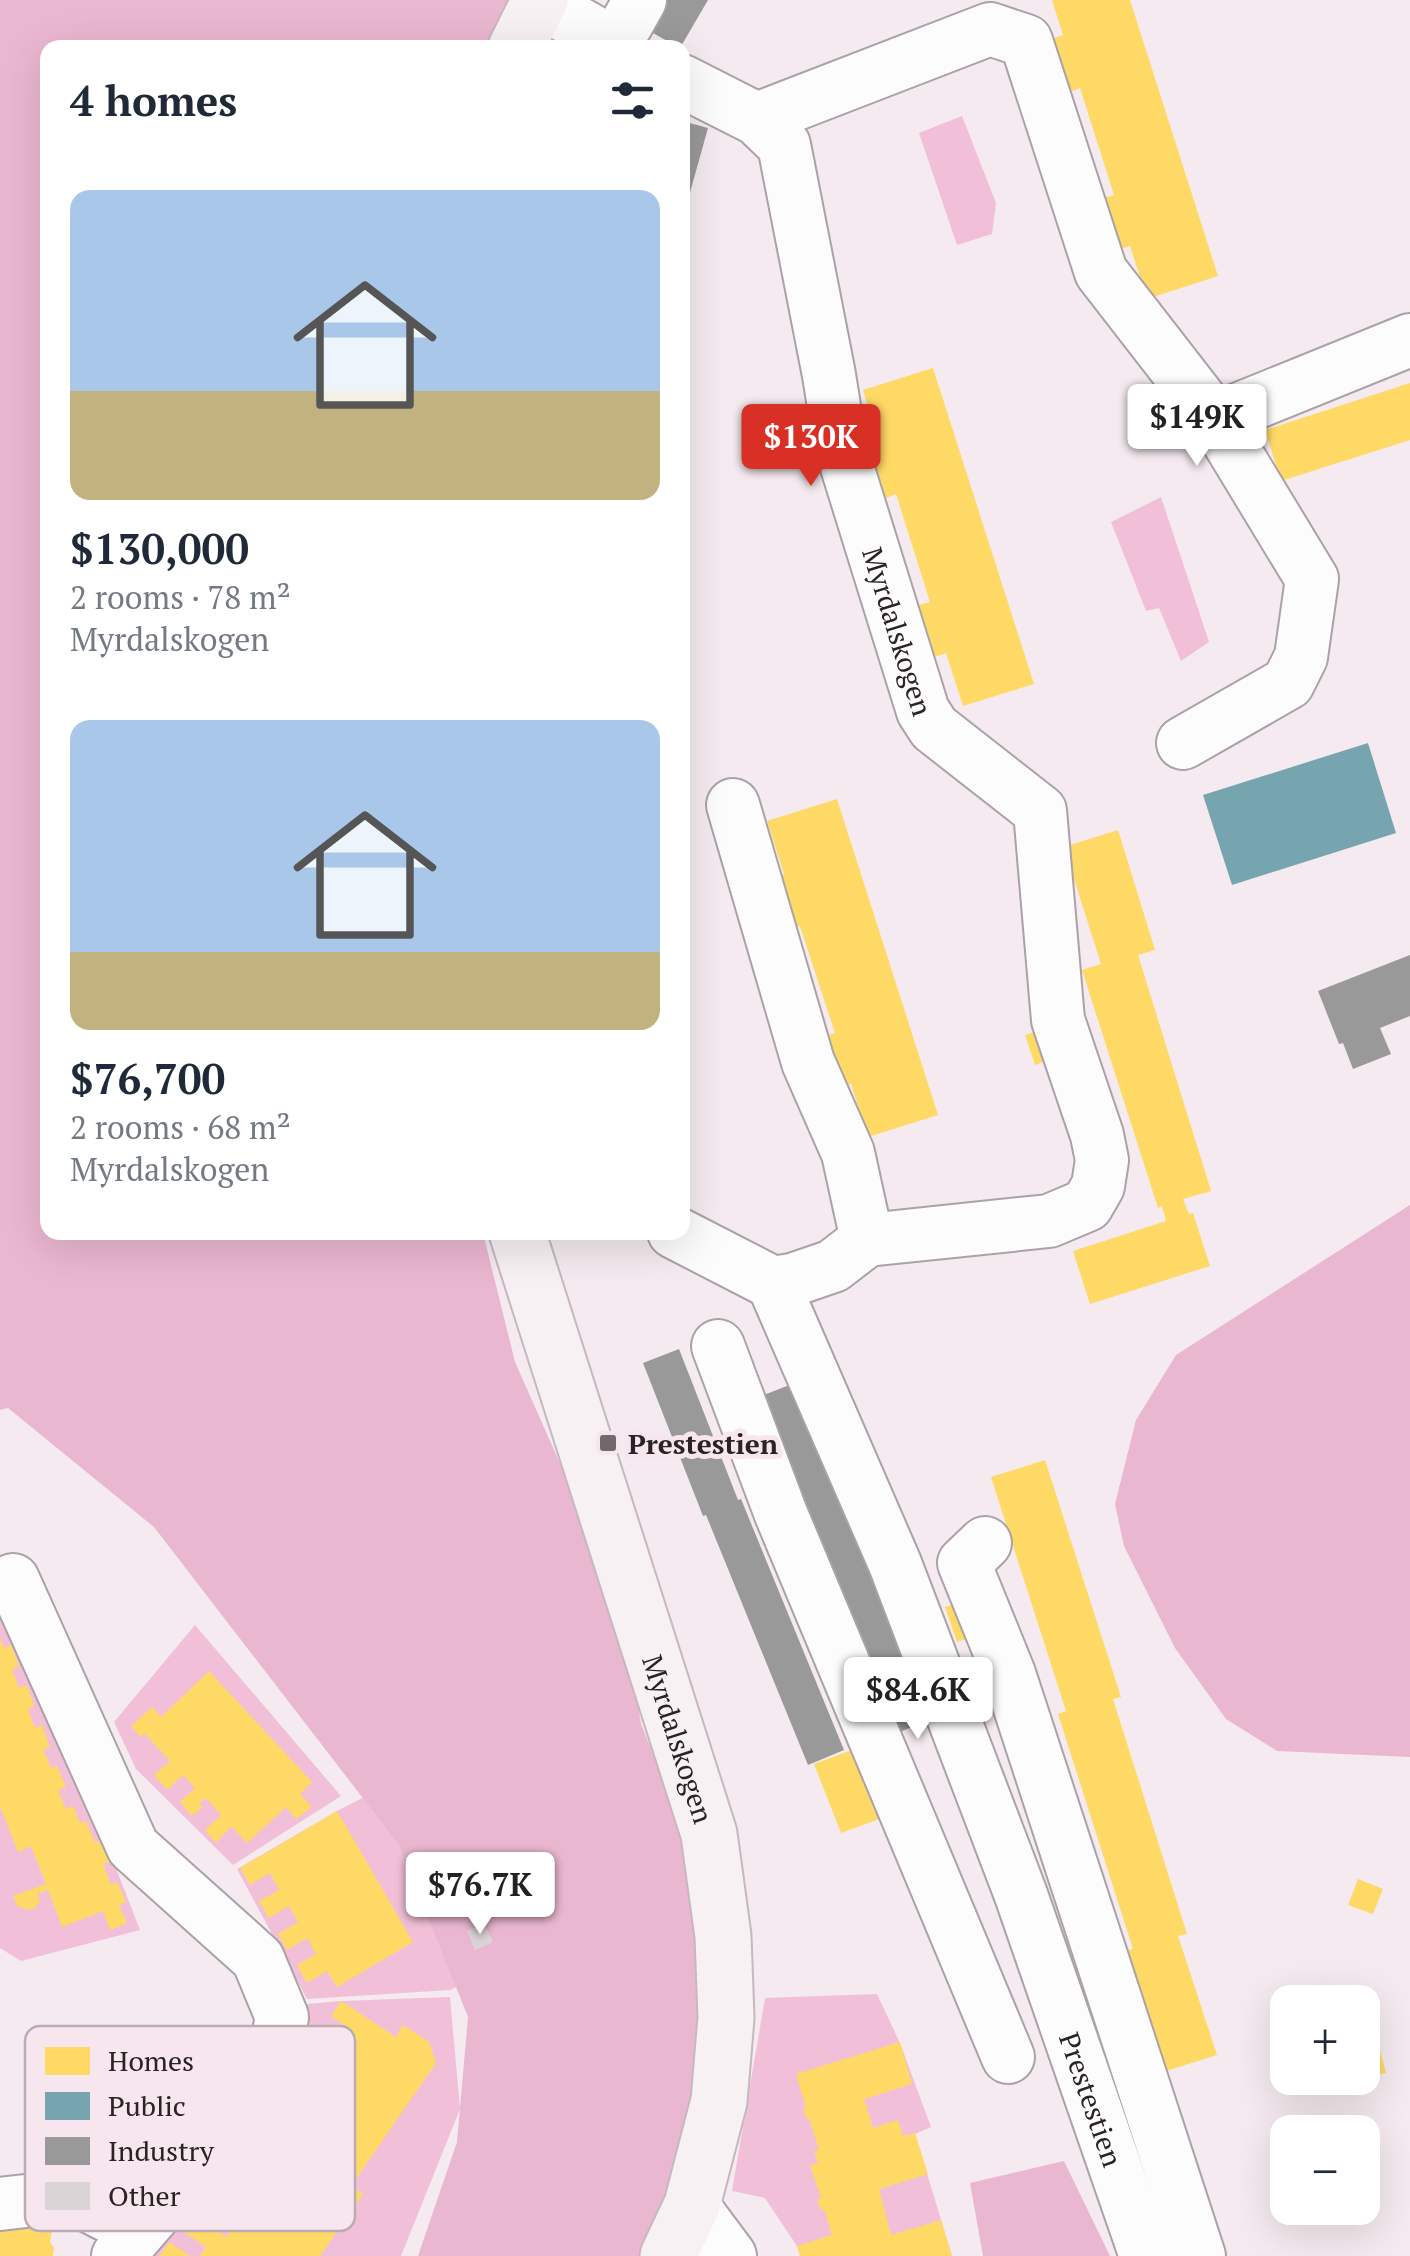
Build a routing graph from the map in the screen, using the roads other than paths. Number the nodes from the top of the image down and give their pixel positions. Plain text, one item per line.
1 (540, 0) edge
2 (629, 24) edge
3 (520, 40) edge
4 (690, 85) edge
5 (756, 118) junction
6 (1410, 340) edge
7 (1215, 418) junction
8 (1183, 743) dead end
9 (733, 805) dead end
10 (520, 1240) edge
11 (690, 1240) edge
12 (866, 1240) junction
13 (773, 1283) junction
14 (718, 1346) dead end
15 (885, 1541) junction
16 (13, 1580) dead end
17 (994, 1827) junction
18 (925, 1860) junction
19 (280, 2026) edge
20 (1008, 2056) dead end
21 (25, 2201) edge
22 (0, 2204) edge
23 (692, 2205) junction
24 (668, 2256) edge
25 (730, 2256) edge
26 (1146, 2256) edge
27 (1198, 2256) edge

1 - 2 street
1 - 3 main road
4 - 5 street, Myrdalskogen
5 - 7 street
5 - 12 street, Myrdalskogen
6 - 7 street
7 - 8 street
9 - 12 street
10 - 23 main road, Myrdalskogen
11 - 13 street
12 - 13 street
13 - 15 street, Prestestien
14 - 18 street
15 - 17 street, Prestestien
15 - 27 street
16 - 19 street
17 - 18 street
17 - 26 street, Prestestien
18 - 20 street
21 - 22 street
23 - 24 main road, Myrdalskogen
23 - 25 street

